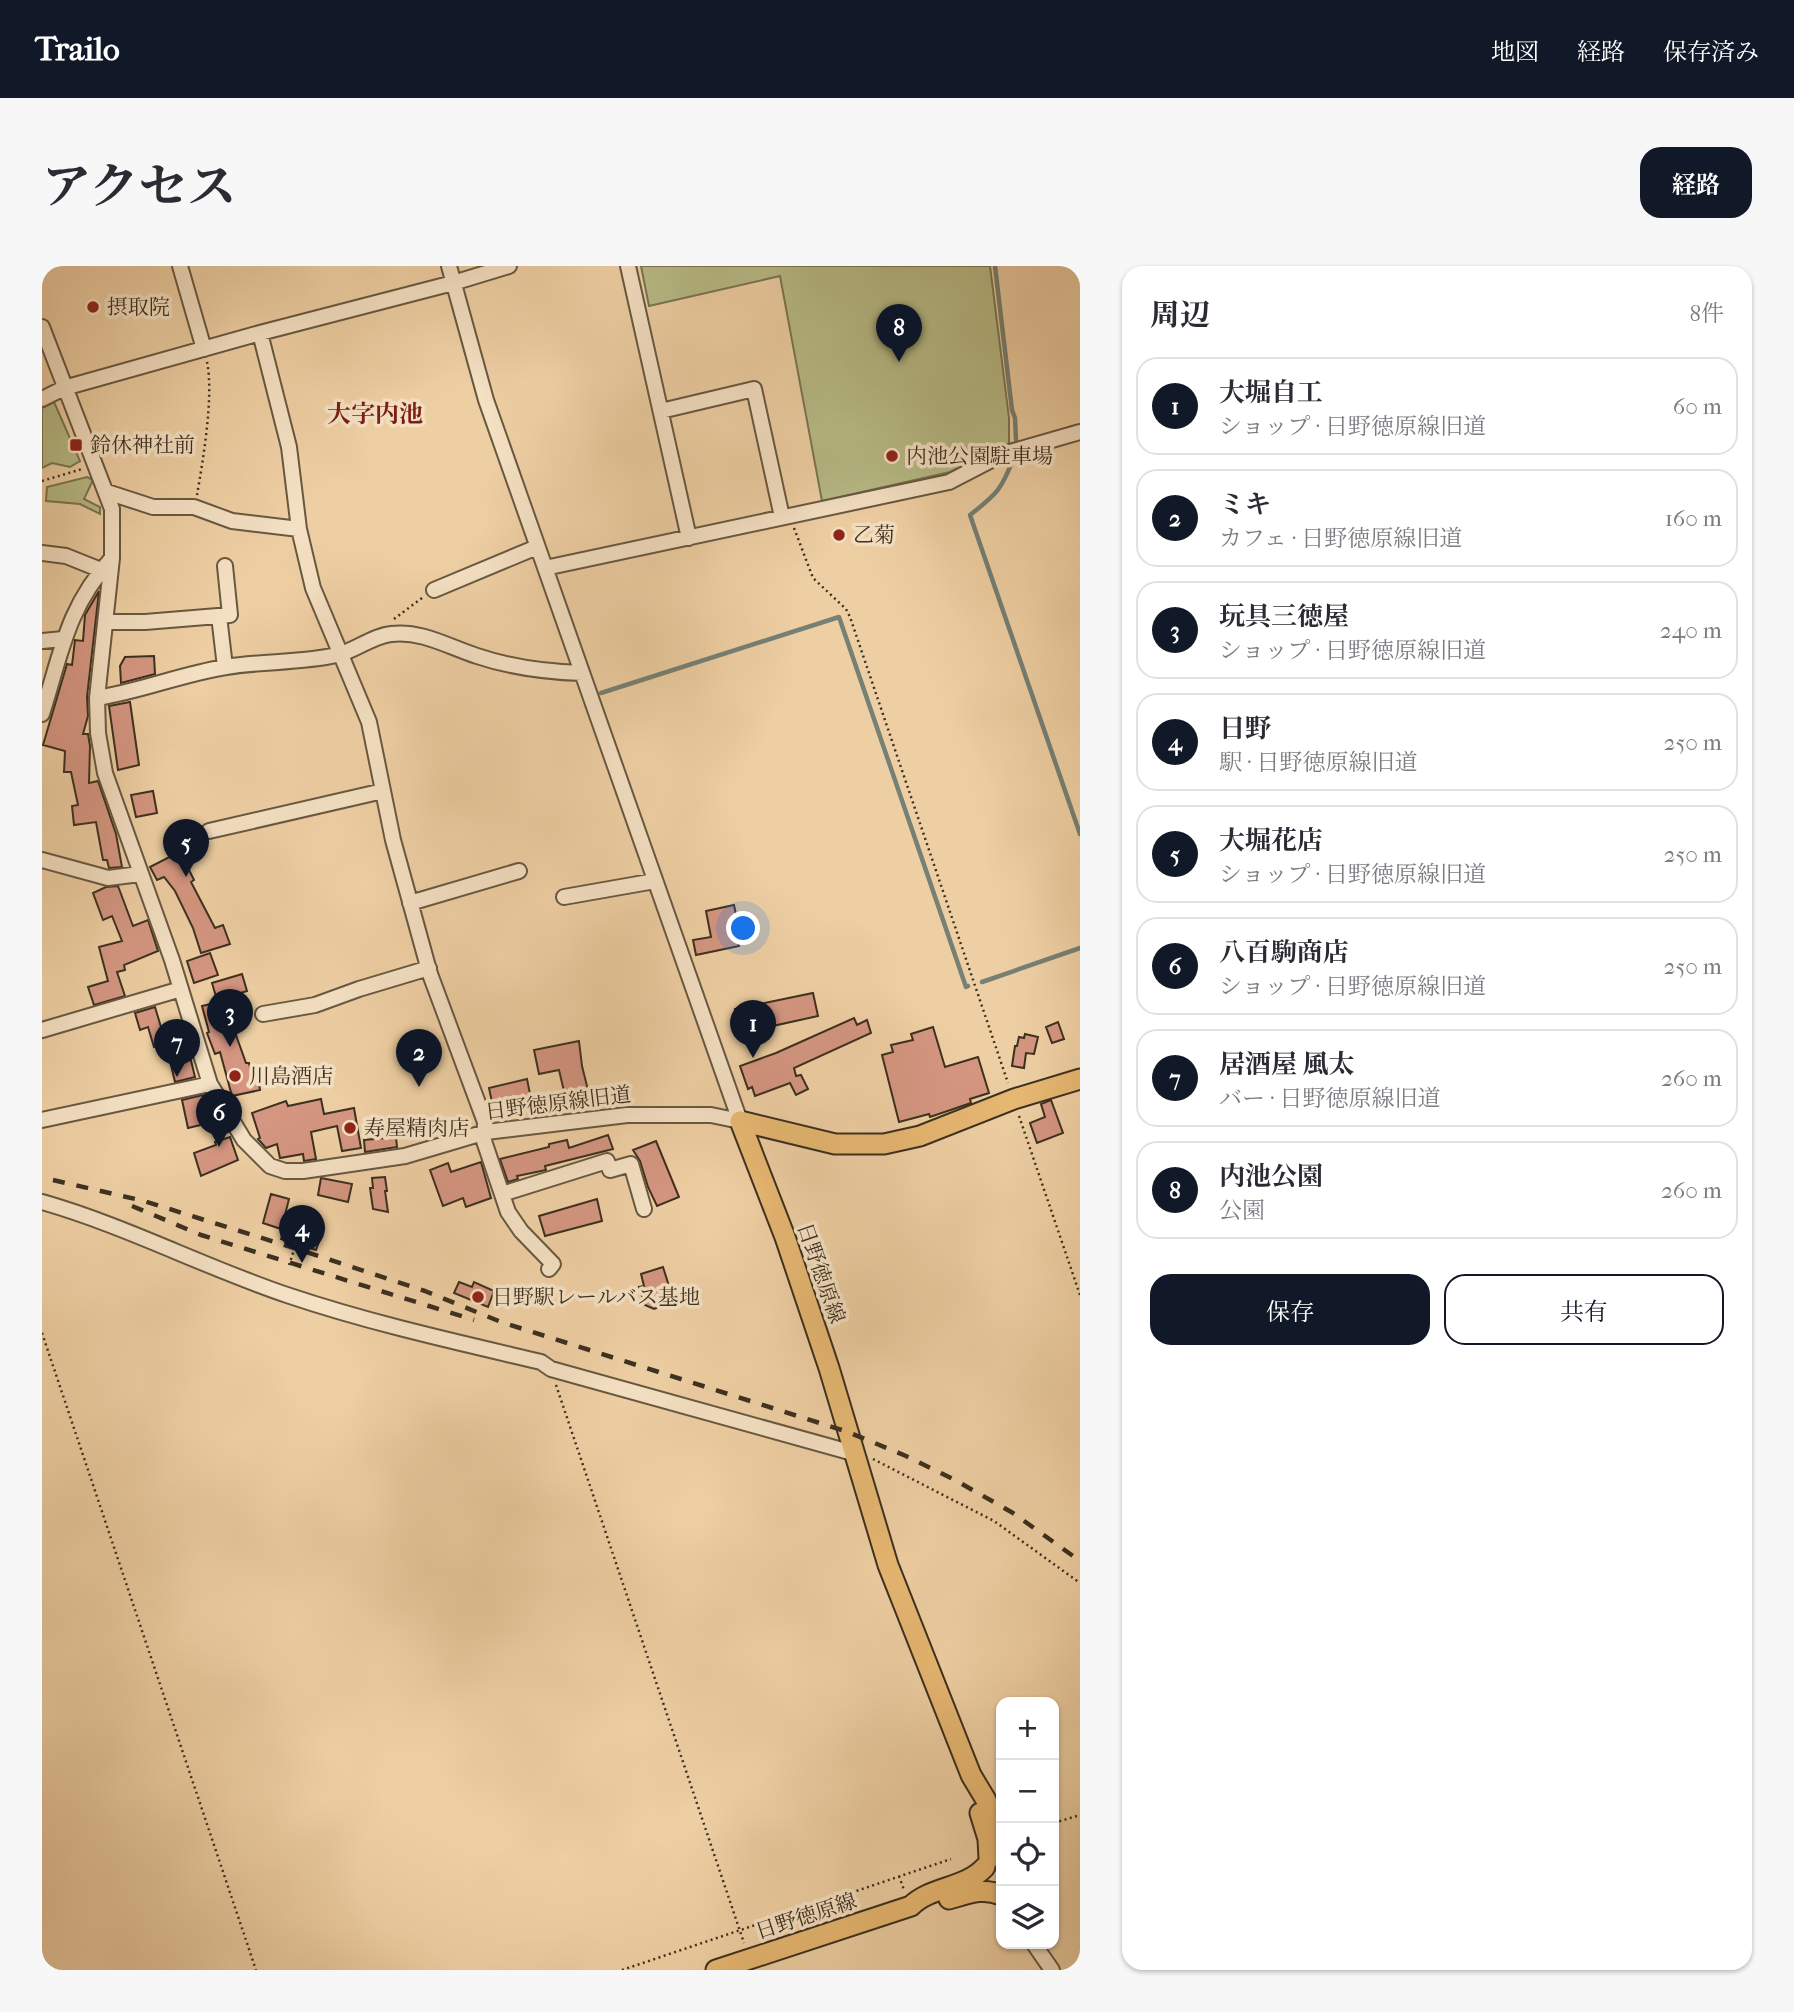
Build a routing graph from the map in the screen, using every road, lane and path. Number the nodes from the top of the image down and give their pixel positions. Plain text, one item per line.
1 (180, 266) edge
2 (449, 266) edge
3 (509, 266) edge
4 (628, 266) edge
5 (453, 284) junction
6 (42, 327) edge
7 (260, 333) junction
8 (204, 349) junction
9 (64, 388) junction
10 (42, 399) edge
11 (661, 411) junction
12 (1080, 432) edge
13 (96, 466) junction
14 (42, 481) edge
15 (107, 492) junction
16 (194, 507) junction
17 (786, 516) junction
18 (299, 529) junction
19 (689, 537) junction
20 (537, 547) junction
21 (42, 553) edge
22 (112, 558) junction
23 (225, 566) dead end
24 (545, 568) junction
25 (101, 570) junction
26 (434, 590) joint
27 (219, 616) junction
28 (394, 618) dead end
29 (106, 622) junction
30 (63, 639) junction
31 (42, 641) edge
32 (342, 654) junction
33 (225, 667) junction
34 (582, 673) junction
35 (97, 698) junction
36 (42, 714) edge
37 (383, 791) junction
38 (209, 831) dead end
39 (42, 860) edge
40 (519, 871) dead end
41 (140, 874) junction
42 (655, 881) junction
43 (564, 897) dead end
44 (410, 902) junction
45 (429, 968) junction
46 (181, 989) junction
47 (263, 1014) dead end
48 (42, 1030) edge
49 (1080, 1079) edge
50 (210, 1084) junction
51 (1014, 1099) junction
52 (42, 1120) edge
53 (740, 1121) junction
54 (486, 1132) junction
55 (502, 1195) junction
56 (42, 1202) edge
57 (644, 1209) dead end
58 (295, 1247) dead end
59 (289, 1265) dead end
60 (549, 1269) dead end
61 (1080, 1295) edge
62 (42, 1333) edge
63 (551, 1369) junction
64 (853, 1452) junction
65 (1080, 1583) edge
66 (971, 1775) junction
67 (1080, 1815) edge
68 (996, 1823) edge
69 (1057, 1823) edge
70 (951, 1859) dead end
71 (992, 1859) edge
72 (996, 1892) edge
73 (996, 1893) edge
74 (911, 1906) junction
75 (739, 1930) junction
76 (1038, 1949) edge
77 (1047, 1949) edge
78 (749, 1959) junction
79 (256, 1970) edge
80 (622, 1970) edge
81 (716, 1970) edge
82 (1053, 1970) edge

1 - 8 street
2 - 5 street
3 - 5 street
4 - 11 street
5 - 7 street
5 - 20 street
6 - 9 street, 日野徳原線旧道
7 - 8 street
7 - 18 street
8 - 9 street
8 - 16 path
9 - 10 street
9 - 13 street, 日野徳原線旧道
11 - 17 street
11 - 19 street
12 - 17 street
13 - 14 path
13 - 15 street, 日野徳原線旧道
15 - 16 street
15 - 22 street, 日野徳原線旧道
16 - 18 street
17 - 19 street
17 - 51 path
18 - 32 street
19 - 24 street
20 - 24 street
20 - 26 street
21 - 25 street
22 - 25 street
22 - 29 street, 日野徳原線旧道
23 - 27 street
24 - 34 street
25 - 30 street
26 - 28 path
27 - 29 street
27 - 33 street
29 - 35 street, 日野徳原線旧道
30 - 31 street
30 - 36 street
32 - 33 street
32 - 34 street
32 - 37 street
33 - 35 street
34 - 42 street
35 - 41 street, 日野徳原線旧道
37 - 38 street
37 - 44 street
39 - 41 street
40 - 44 street
41 - 46 street, 日野徳原線旧道
42 - 43 street
42 - 53 street
44 - 45 street
45 - 47 street
45 - 54 street
46 - 48 street
46 - 50 street, 日野徳原線旧道
49 - 51 main road
50 - 52 street
50 - 54 street, 日野徳原線旧道
51 - 53 main road
51 - 61 path
53 - 54 street, 日野徳原線旧道
53 - 64 main road, 日野徳原線
54 - 55 street
55 - 57 street
55 - 60 street
56 - 63 street
58 - 59 path
62 - 79 path
63 - 64 street
63 - 75 path
64 - 65 path
64 - 66 main road, 日野徳原線
66 - 68 main road, 日野徳原線
66 - 71 main road, 日野徳原線
67 - 69 path
70 - 75 path
71 - 72 main road, 日野徳原線
71 - 74 main road, 日野徳原線
73 - 74 main road, 日野徳原線
74 - 78 main road, 日野徳原線
75 - 78 path
75 - 80 path
76 - 82 street
77 - 82 street
78 - 81 main road, 日野徳原線

